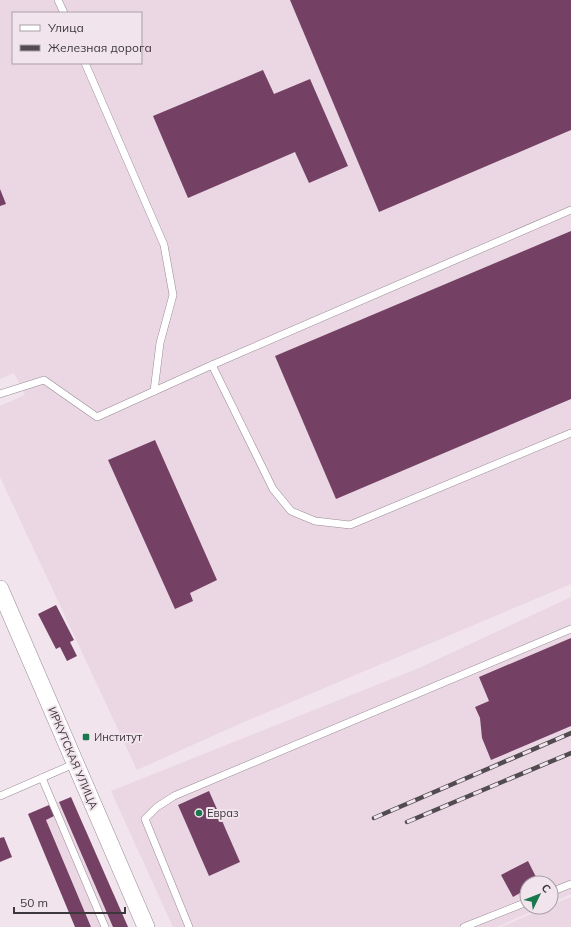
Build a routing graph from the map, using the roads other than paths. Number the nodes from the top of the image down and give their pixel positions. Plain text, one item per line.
1 (58, 0) edge
2 (64, 12) edge
3 (85, 64) edge
4 (571, 210) edge
5 (212, 365) junction
6 (154, 391) junction
7 (0, 394) edge
8 (571, 433) edge
9 (0, 589) edge
10 (571, 629) edge
11 (76, 763) junction
12 (42, 778) junction
13 (0, 796) edge
14 (571, 884) edge
15 (559, 889) edge
16 (519, 905) edge
17 (105, 927) edge
18 (146, 927) edge
19 (189, 927) edge
20 (464, 927) edge

1 - 2 lane
3 - 6 lane
4 - 5 lane
5 - 6 lane
5 - 8 lane
6 - 7 lane
9 - 11 street, ИРКУТСКАЯ УЛИЦА
10 - 19 lane
11 - 12 lane
11 - 18 street, ИРКУТСКАЯ УЛИЦА
12 - 13 lane
12 - 17 lane
14 - 15 lane
16 - 20 lane

